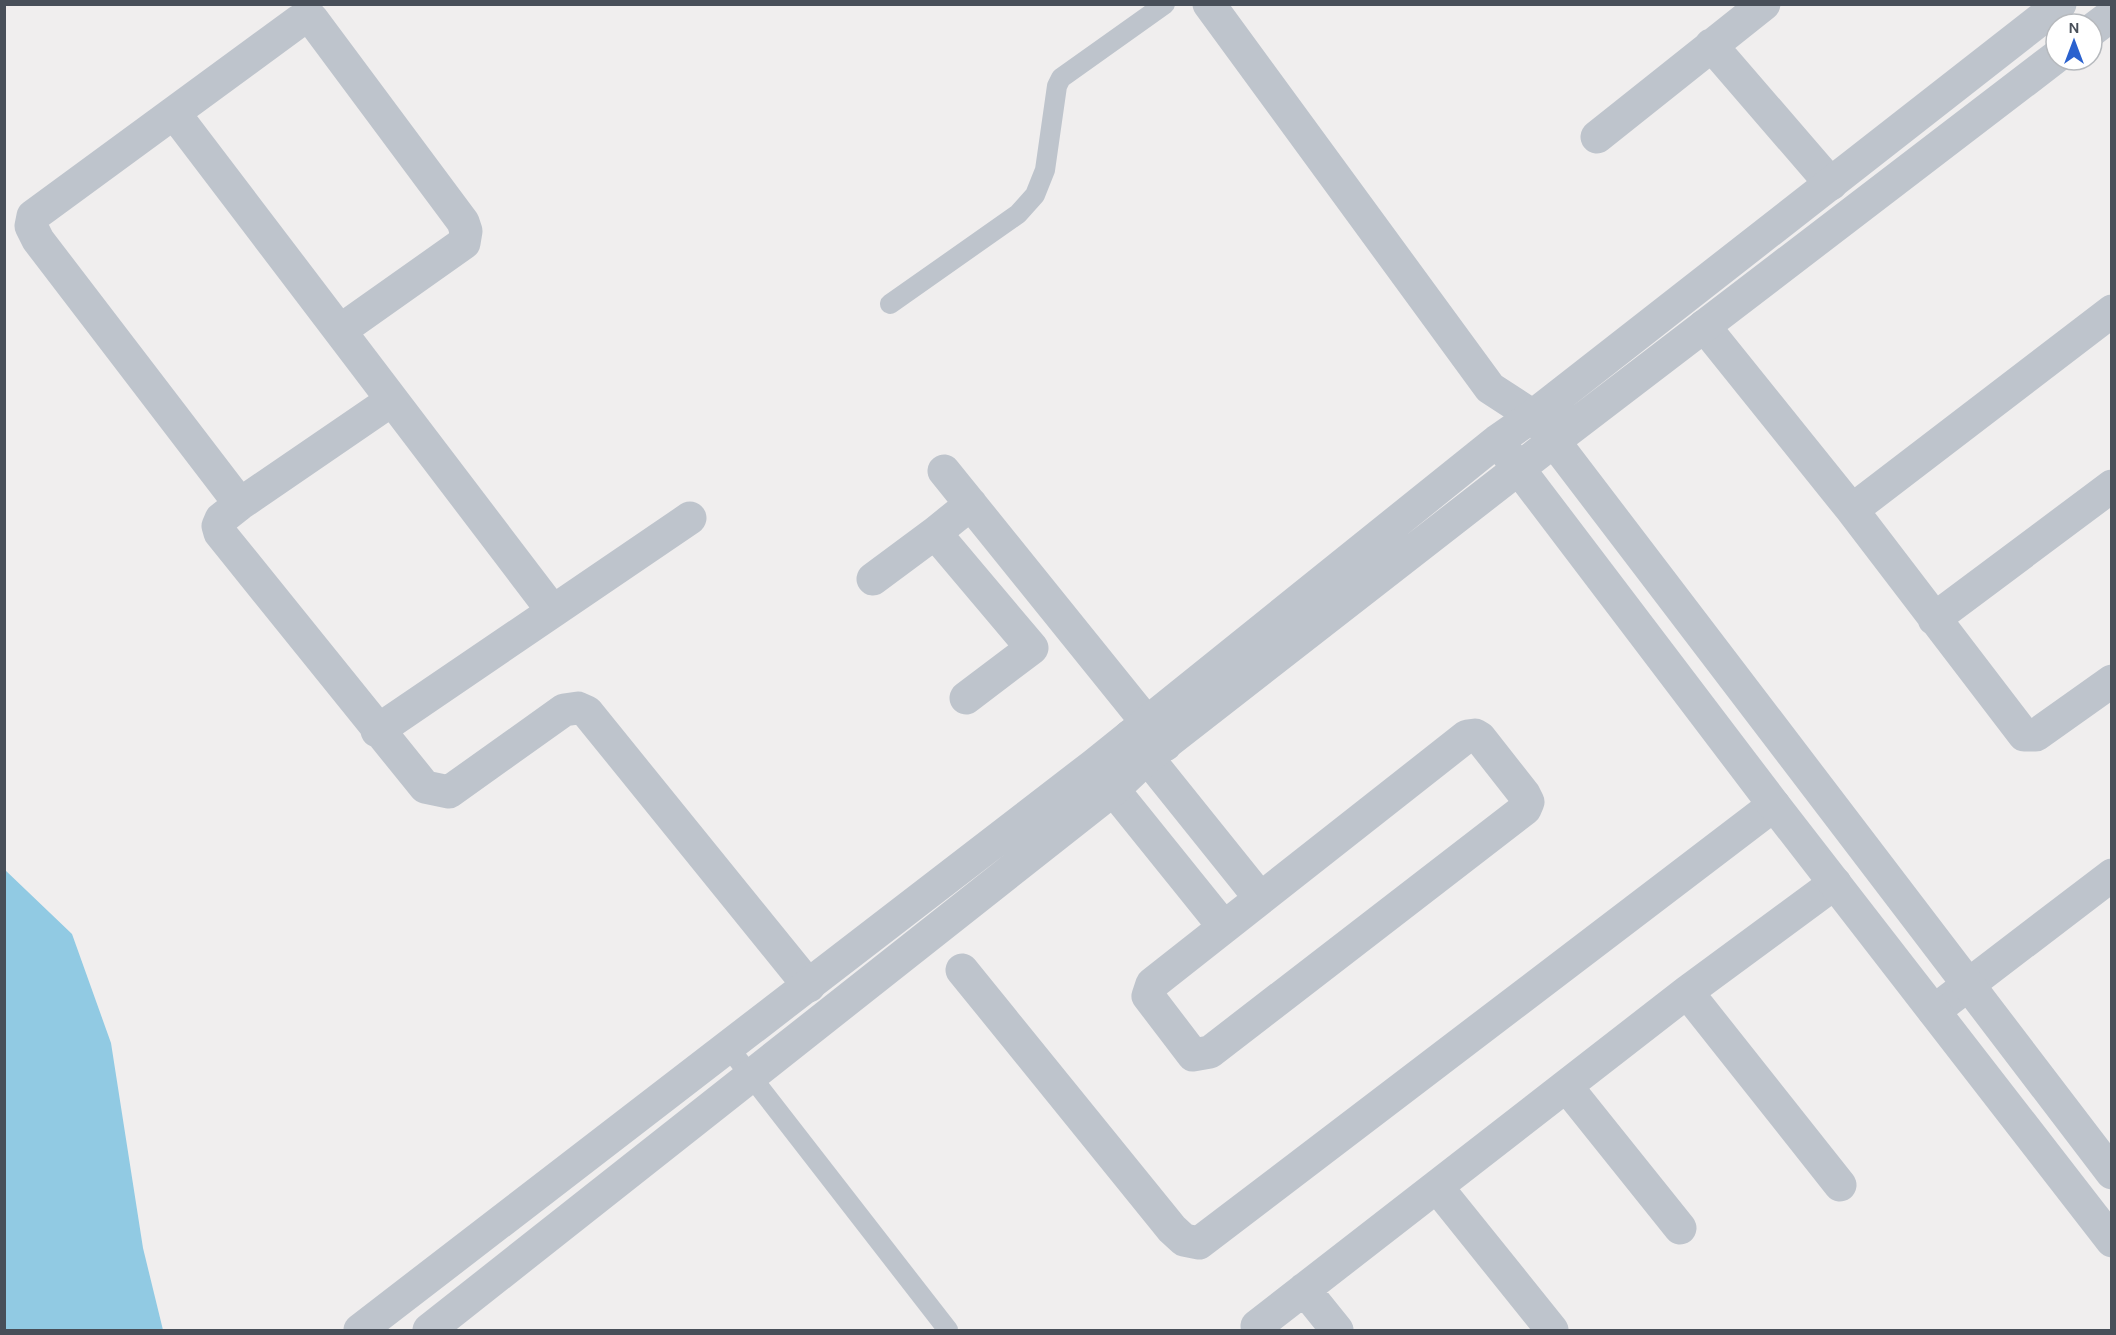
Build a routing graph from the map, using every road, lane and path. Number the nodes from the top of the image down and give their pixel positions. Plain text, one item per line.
1 (1165, 4) edge
2 (1209, 4) edge
3 (1764, 4) edge
4 (2060, 4) edge
5 (1711, 45) junction
6 (2044, 66) edge
7 (174, 113) junction
8 (1597, 137) dead end
9 (1831, 184) junction
10 (890, 304) dead end
11 (2112, 310) edge
12 (1704, 326) junction
13 (341, 330) junction
14 (1490, 388) junction
15 (392, 400) junction
16 (1533, 416) junction
17 (1497, 441) junction
18 (1554, 441) junction
19 (1518, 469) junction
20 (944, 471) dead end
21 (2112, 486) edge
22 (240, 504) junction
23 (971, 504) junction
24 (1852, 510) junction
25 (690, 518) dead end
26 (935, 533) junction
27 (873, 579) dead end
28 (552, 610) junction
29 (1934, 619) junction
30 (1065, 623) junction
31 (1032, 648) junction
32 (2112, 681) edge
33 (966, 698) dead end
34 (377, 731) junction
35 (1147, 740) junction
36 (1103, 777) junction
37 (1774, 805) junction
38 (2112, 875) edge
39 (1835, 883) junction
40 (1260, 898) junction
41 (1224, 927) junction
42 (962, 970) dead end
43 (809, 986) junction
44 (1968, 986) junction
45 (1687, 992) junction
46 (1934, 1011) junction
47 (729, 1048) junction
48 (750, 1076) junction
49 (1567, 1087) junction
50 (2112, 1173) edge
51 (1840, 1185) dead end
52 (1437, 1186) junction
53 (1680, 1227) dead end
54 (2112, 1241) edge
55 (1304, 1289) junction
56 (1257, 1326) dead end
57 (439, 1328) edge
58 (360, 1330) edge
59 (948, 1330) edge
60 (1337, 1330) edge
61 (1552, 1330) edge

1 - 10 lane
2 - 14 street
3 - 5 street
4 - 9 street
5 - 8 street
5 - 9 street
6 - 12 street
7 - 13 street
7 - 13 street
7 - 22 street
9 - 16 street
11 - 24 street
12 - 18 street
12 - 24 street
13 - 15 street
14 - 16 street
14 - 17 street
15 - 22 street
15 - 28 street
16 - 17 street
16 - 18 street
17 - 19 street
17 - 35 street
18 - 19 street
18 - 44 street
19 - 35 street
19 - 37 street
20 - 23 street
21 - 29 street
22 - 34 street
23 - 26 street
23 - 30 street
24 - 29 street
25 - 28 street
26 - 27 street
26 - 31 street
28 - 34 street
29 - 32 street
30 - 31 street
30 - 35 street
31 - 33 street
34 - 43 street
35 - 36 street
35 - 40 street
36 - 41 street
36 - 43 street
36 - 48 street
37 - 39 street
37 - 42 street
38 - 44 street
39 - 45 street
39 - 46 street
40 - 41 street
40 - 41 street
43 - 47 street
44 - 46 street
44 - 50 street
45 - 49 street
45 - 51 street
46 - 54 street
47 - 48 lane
47 - 58 street
48 - 57 street
48 - 59 lane
49 - 52 street
49 - 53 street
52 - 55 street
52 - 61 street
55 - 56 street
55 - 60 street

